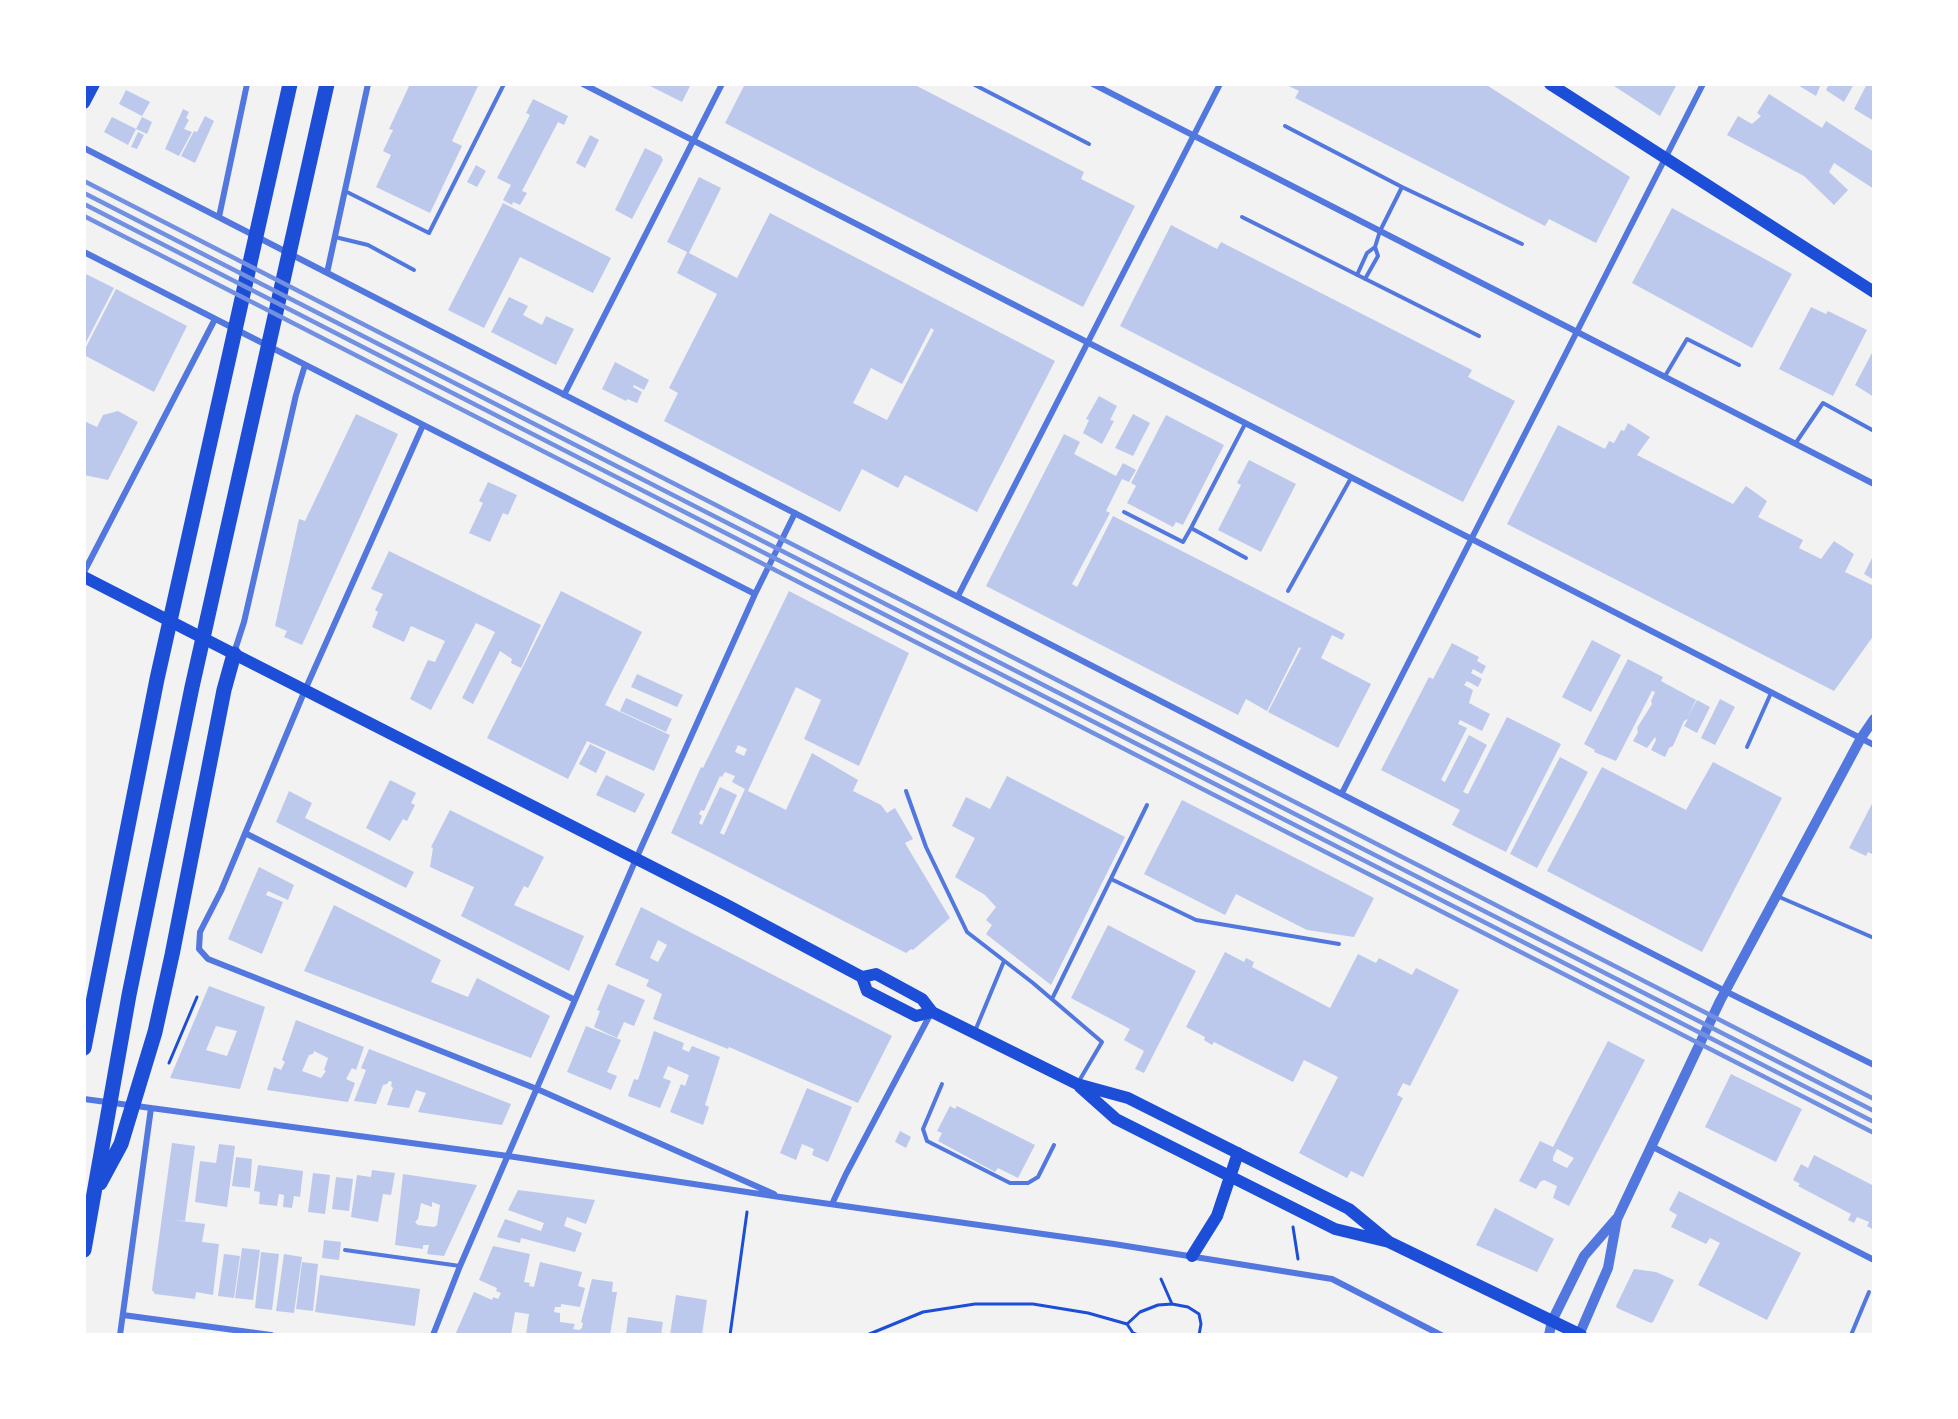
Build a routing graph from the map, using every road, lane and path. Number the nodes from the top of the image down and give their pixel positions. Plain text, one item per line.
1 (94, 84) edge
2 (247, 84) edge
3 (290, 84) edge
4 (327, 84) edge
5 (368, 84) edge
6 (504, 84) edge
7 (583, 84) edge
8 (722, 84) edge
9 (973, 84) edge
10 (1093, 84) edge
11 (1220, 84) edge
12 (1551, 84) edge
13 (1703, 84) edge
14 (84, 103) edge
15 (1285, 126) dead end
16 (1194, 136) junction
17 (693, 141) junction
18 (1089, 144) dead end
19 (84, 148) edge
20 (1666, 158) junction
21 (1402, 187) junction
22 (344, 190) junction
23 (219, 217) junction
24 (1242, 218) dead end
25 (1380, 231) junction
26 (334, 237) junction
27 (1522, 244) dead end
28 (1375, 247) junction
29 (84, 252) edge
30 (414, 270) dead end
31 (327, 273) junction
32 (1357, 275) junction
33 (1365, 279) junction
34 (1874, 292) edge
35 (215, 319) junction
36 (1577, 332) junction
37 (1479, 336) dead end
38 (1088, 343) junction
39 (305, 365) junction
40 (1739, 365) dead end
41 (1665, 377) junction
42 (564, 394) junction
43 (1245, 424) junction
44 (423, 425) junction
45 (1874, 431) edge
46 (1795, 444) junction
47 (1351, 478) junction
48 (1874, 484) edge
49 (1124, 512) dead end
50 (795, 513) junction
51 (1191, 528) junction
52 (1472, 539) junction
53 (1246, 558) dead end
54 (84, 572) edge
55 (84, 577) edge
56 (1288, 591) dead end
57 (755, 594) junction
58 (958, 596) junction
59 (234, 654) junction
60 (305, 690) junction
61 (1771, 693) junction
62 (1874, 720) edge
63 (1861, 738) junction
64 (1874, 745) edge
65 (1747, 747) dead end
66 (906, 791) dead end
67 (1342, 793) junction
68 (1147, 805) dead end
69 (244, 833) junction
70 (636, 859) junction
71 (1111, 879) junction
72 (1776, 896) junction
73 (1874, 938) edge
74 (1340, 944) dead end
75 (1004, 961) junction
76 (862, 976) junction
77 (1725, 991) junction
78 (197, 997) dead end
79 (1052, 999) junction
80 (575, 1000) junction
81 (932, 1012) junction
82 (975, 1032) junction
83 (84, 1048) edge
84 (169, 1063) dead end
85 (1874, 1065) edge
86 (942, 1084) dead end
87 (1077, 1084) junction
88 (537, 1089) junction
89 (84, 1099) edge
90 (151, 1108) junction
91 (1054, 1145) dead end
92 (1651, 1146) junction
93 (1238, 1153) junction
94 (508, 1156) junction
95 (1231, 1177) junction
96 (93, 1196) junction
97 (780, 1197) junction
98 (832, 1204) junction
99 (747, 1212) dead end
100 (1617, 1219) junction
101 (1293, 1227) dead end
102 (1389, 1242) junction
103 (84, 1250) edge
104 (345, 1250) dead end
105 (1192, 1256) junction
106 (1298, 1259) dead end
107 (1874, 1260) edge
108 (460, 1266) junction
109 (1161, 1279) dead end
110 (1869, 1292) dead end
111 (1172, 1304) junction
112 (123, 1315) junction
113 (1552, 1321) junction
114 (1127, 1324) junction
115 (120, 1335) edge
116 (271, 1335) edge
117 (433, 1335) edge
118 (730, 1335) edge
119 (867, 1335) edge
120 (1138, 1335) edge
121 (1199, 1335) edge
122 (1441, 1335) edge
123 (1549, 1335) edge
124 (1580, 1335) edge
125 (1851, 1335) edge

1 - 14 main road
2 - 23 street
3 - 83 highway
4 - 96 highway
5 - 22 street
6 - 22 lane
7 - 17 street
8 - 17 street
9 - 18 lane
10 - 16 street
11 - 16 street
12 - 20 main road
13 - 20 street
15 - 21 lane
16 - 25 street
16 - 38 street
17 - 38 street
17 - 42 street
19 - 23 street
20 - 34 main road
20 - 36 street
21 - 25 lane
21 - 27 lane
22 - 26 street
23 - 31 street
24 - 32 lane
25 - 28 lane
25 - 36 street
26 - 30 lane
26 - 31 street
28 - 32 lane
28 - 33 lane
29 - 35 street
31 - 42 street
32 - 33 lane
33 - 37 lane
35 - 39 street
35 - 54 street
36 - 41 street
36 - 52 street
38 - 43 street
38 - 58 street
39 - 44 street
39 - 59 street
40 - 41 lane
41 - 46 street
42 - 50 street
43 - 47 street
43 - 51 lane
44 - 57 street
44 - 60 street
45 - 46 lane
46 - 48 street
47 - 52 street
47 - 56 lane
49 - 51 lane
50 - 57 street
50 - 58 street
51 - 53 lane
52 - 61 street
52 - 67 street
55 - 59 main road
57 - 70 street
58 - 67 street
59 - 60 main road
59 - 96 highway
60 - 69 street
60 - 70 main road
61 - 63 street
61 - 65 lane
62 - 63 street
63 - 64 street
63 - 72 street
66 - 75 lane
67 - 77 street
68 - 71 lane
69 - 80 street
69 - 88 street
70 - 76 main road
70 - 80 street
71 - 74 lane
71 - 79 lane
72 - 73 lane
72 - 77 street
75 - 79 lane
75 - 82 lane
76 - 81 main road
76 - 81 main road
77 - 85 street
77 - 92 street
78 - 84 path
79 - 87 lane
80 - 88 street
81 - 82 main road
81 - 98 street
82 - 87 main road
86 - 91 lane
87 - 93 main road
87 - 95 main road
88 - 94 street
88 - 97 street
89 - 90 street
90 - 94 street
90 - 112 street
92 - 100 street
92 - 107 street
93 - 95 main road
93 - 102 main road
94 - 97 street
94 - 108 street
95 - 102 main road
95 - 105 main road
96 - 103 highway
97 - 98 street
98 - 105 street
99 - 118 path
100 - 113 street
100 - 124 street
101 - 106 path
102 - 113 main road
104 - 108 lane
105 - 122 street
108 - 117 street
109 - 111 path
110 - 125 lane
111 - 114 path
111 - 121 path
112 - 115 street
112 - 116 street
113 - 123 street
113 - 124 main road
114 - 119 path
114 - 120 path

